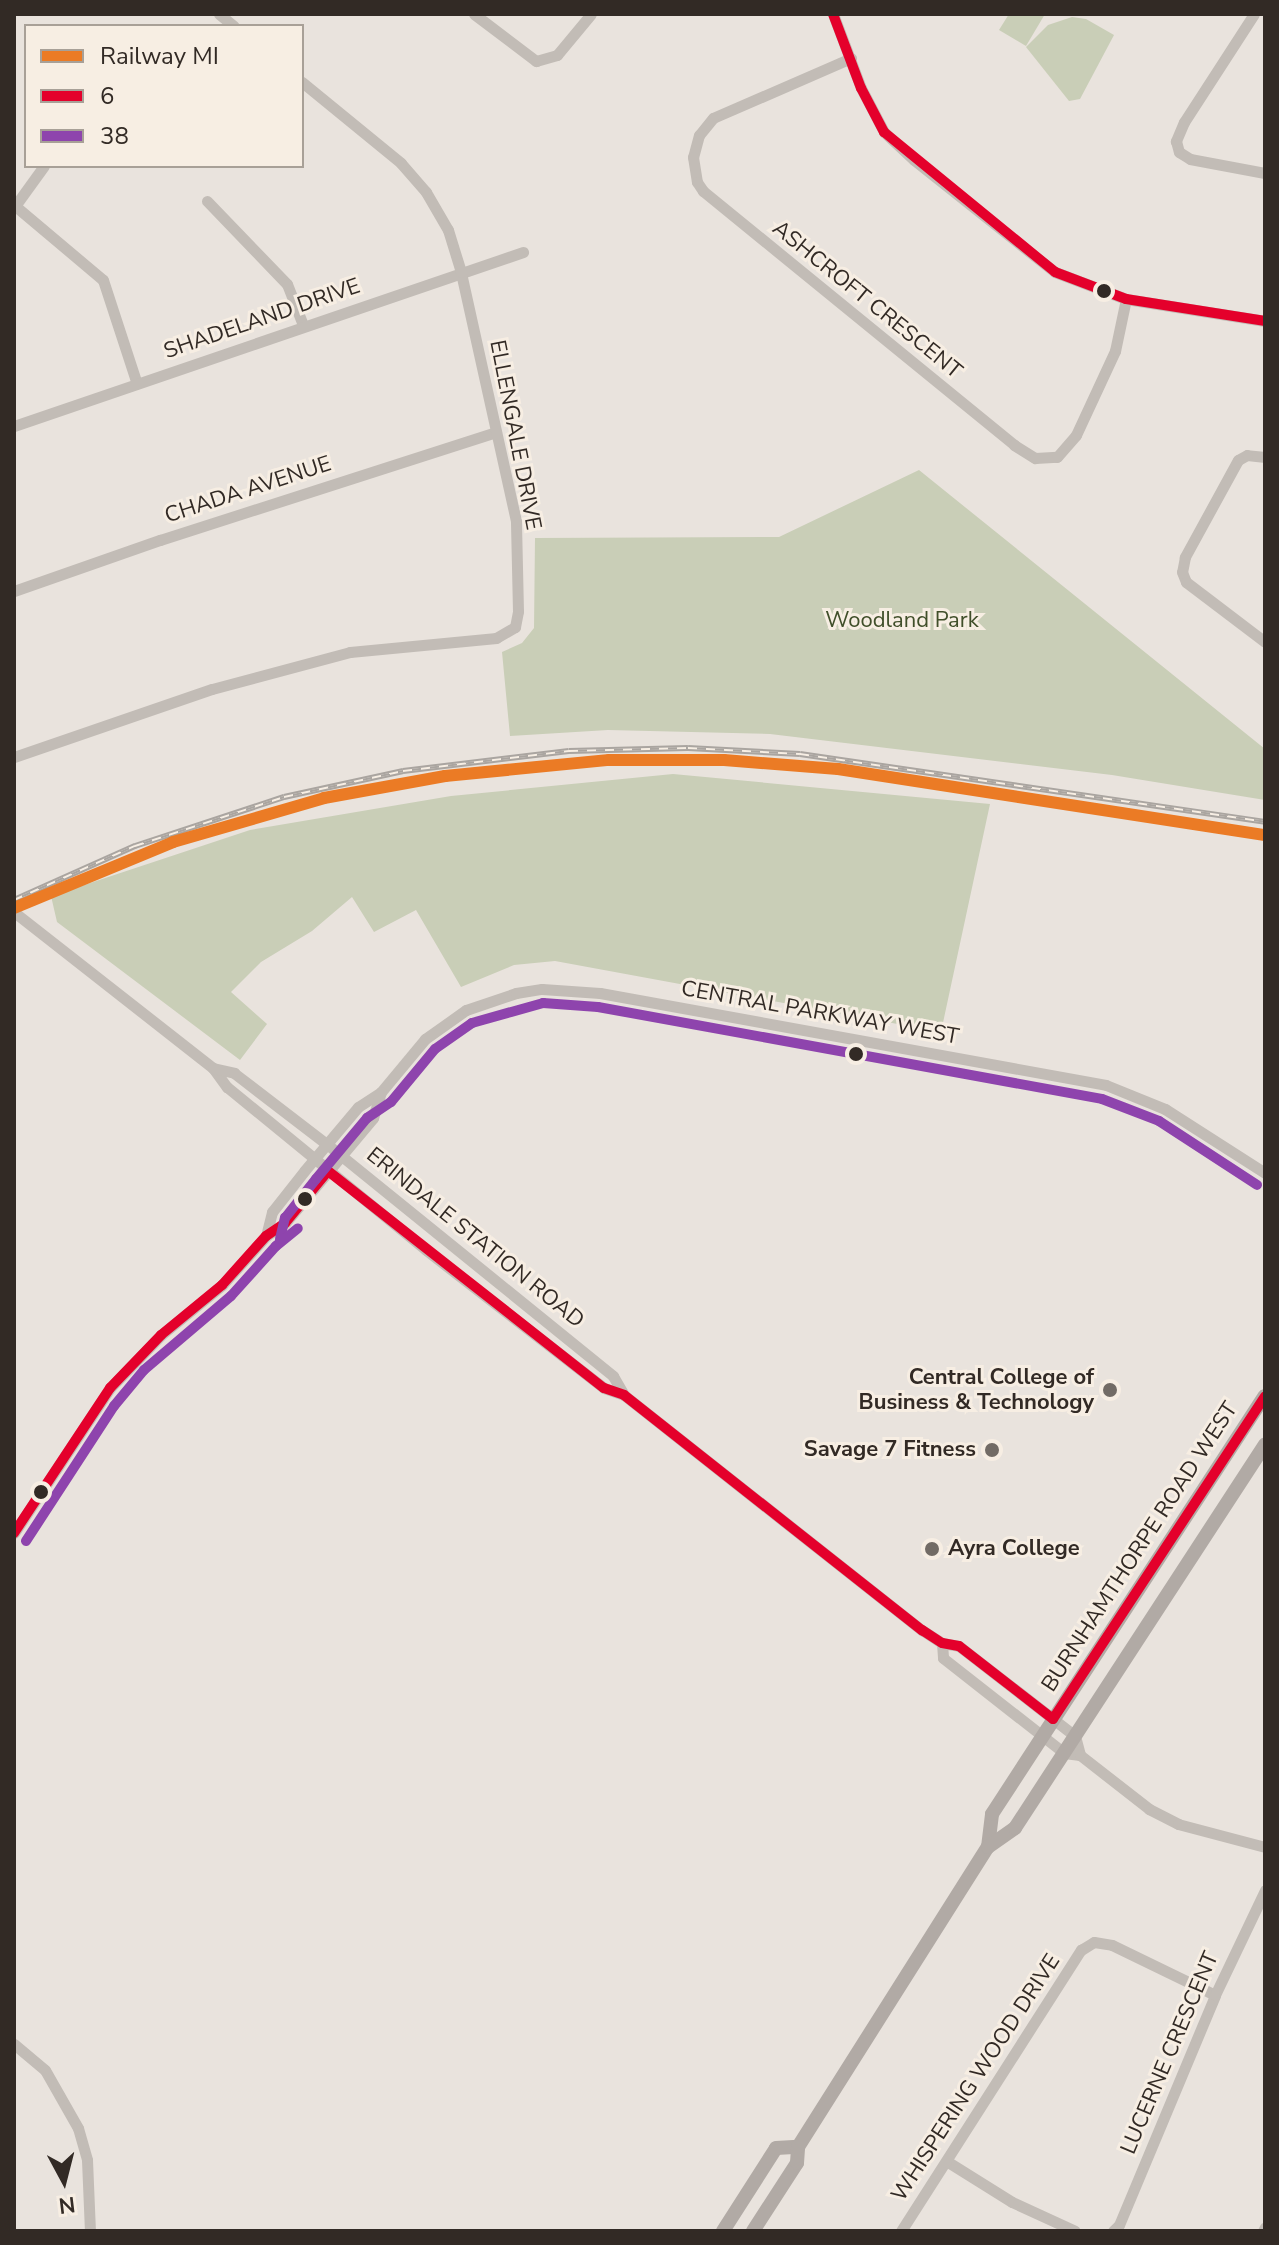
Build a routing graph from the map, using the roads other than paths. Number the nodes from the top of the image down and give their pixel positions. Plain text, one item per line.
1 (474, 14) edge
2 (591, 14) edge
3 (833, 14) edge
4 (1254, 14) edge
5 (851, 58) junction
6 (304, 84) edge
7 (42, 168) edge
8 (1265, 173) edge
9 (207, 201) dead end
10 (14, 206) edge
11 (523, 252) dead end
12 (461, 272) junction
13 (1126, 299) junction
14 (1265, 321) edge
15 (303, 325) junction
16 (137, 384) junction
17 (14, 426) edge
18 (496, 432) junction
19 (1265, 457) edge
20 (14, 591) edge
21 (1265, 642) edge
22 (14, 757) edge
23 (14, 912) edge
24 (213, 1068) junction
25 (381, 1092) junction
26 (328, 1145) junction
27 (342, 1156) junction
28 (314, 1160) junction
29 (328, 1171) junction
30 (1265, 1173) edge
31 (266, 1236) junction
32 (624, 1395) junction
33 (1265, 1396) edge
34 (1265, 1444) edge
35 (14, 1533) edge
36 (942, 1643) junction
37 (1053, 1719) junction
38 (1042, 1736) junction
39 (1075, 1736) junction
40 (1064, 1753) junction
41 (1080, 1755) junction
42 (988, 1847) junction
43 (1265, 1847) edge
44 (1265, 1890) edge
45 (1215, 1995) junction
46 (14, 2044) edge
47 (798, 2147) junction
48 (948, 2162) junction
49 (90, 2231) edge
50 (724, 2231) edge
51 (753, 2231) edge
52 (901, 2231) edge
53 (1075, 2231) edge
54 (1113, 2231) edge

1 - 2 street
3 - 5 street
4 - 8 street
5 - 13 street
5 - 13 street, ASHCROFT CRESCENT
6 - 12 street, ELLENGALE DRIVE
7 - 10 street
9 - 15 street
10 - 16 street
11 - 12 street, SHADELAND DRIVE
12 - 15 street, SHADELAND DRIVE
12 - 18 street, ELLENGALE DRIVE
13 - 14 street
15 - 16 street, SHADELAND DRIVE
16 - 17 street, SHADELAND DRIVE
18 - 20 street, CHADA AVENUE
18 - 22 street, ELLENGALE DRIVE
19 - 21 street
23 - 24 street, ERINDALE STATION ROAD
24 - 26 street, ERINDALE STATION ROAD
24 - 28 street, ERINDALE STATION ROAD
25 - 26 street, CENTRAL PARKWAY WEST
25 - 27 street, CENTRAL PARKWAY WEST
25 - 30 street, CENTRAL PARKWAY WEST
26 - 27 street, ERINDALE STATION ROAD
26 - 28 street, CENTRAL PARKWAY WEST
27 - 29 street, CENTRAL PARKWAY WEST
27 - 32 street, ERINDALE STATION ROAD
28 - 29 street, ERINDALE STATION ROAD
28 - 31 street, CENTRAL PARKWAY WEST
29 - 31 street, CENTRAL PARKWAY WEST
29 - 32 street, ERINDALE STATION ROAD
31 - 35 street, CENTRAL PARKWAY WEST
32 - 36 street, ERINDALE STATION ROAD
33 - 37 main road, BURNHAMTHORPE ROAD WEST
34 - 39 main road, BURNHAMTHORPE ROAD WEST
36 - 37 street, ERINDALE STATION ROAD
36 - 38 street, ERINDALE STATION ROAD
37 - 38 main road, BURNHAMTHORPE ROAD WEST
37 - 39 street, ERINDALE STATION ROAD
38 - 40 street, ERINDALE STATION ROAD
38 - 42 main road, BURNHAMTHORPE ROAD WEST
39 - 40 main road, BURNHAMTHORPE ROAD WEST
39 - 41 street
40 - 41 street
40 - 42 main road, BURNHAMTHORPE ROAD WEST
41 - 43 street
42 - 47 main road, BURNHAMTHORPE ROAD WEST
44 - 45 street, LUCERNE CRESCENT
45 - 48 street, WHISPERING WOOD DRIVE
45 - 54 street, LUCERNE CRESCENT
46 - 49 street
47 - 50 main road
47 - 51 main road, BURNHAMTHORPE ROAD WEST
48 - 52 street, WHISPERING WOOD DRIVE
48 - 53 street

